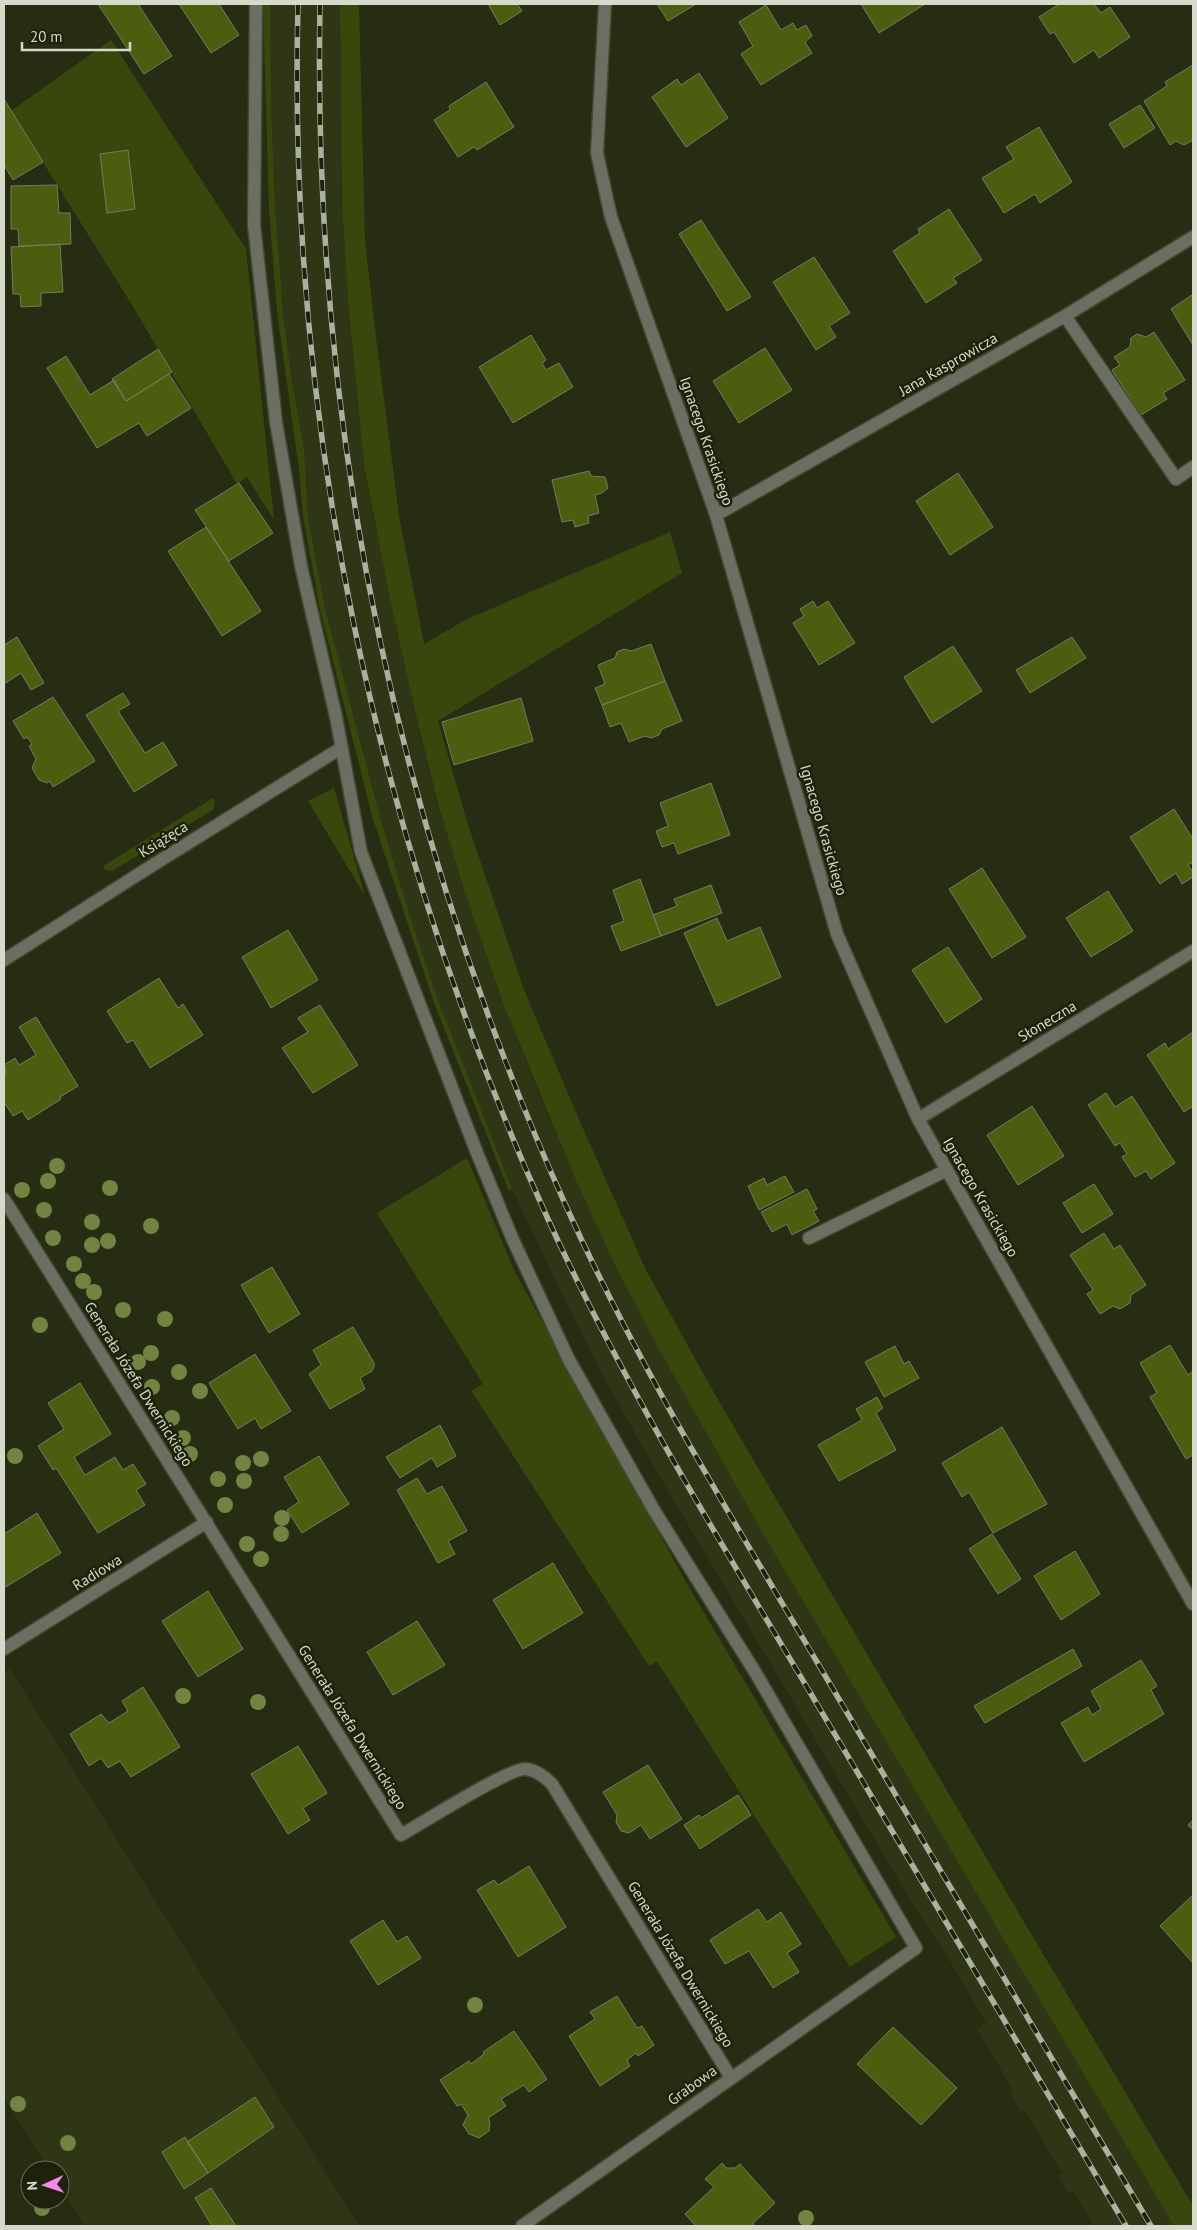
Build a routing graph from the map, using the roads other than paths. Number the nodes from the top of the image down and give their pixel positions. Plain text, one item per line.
1 (256, 4) edge
2 (605, 4) edge
3 (1193, 237) edge
4 (1065, 316) junction
5 (1193, 467) edge
6 (716, 515) junction
7 (342, 748) junction
8 (1193, 951) edge
9 (4, 960) edge
10 (918, 1119) junction
11 (947, 1170) junction
12 (4, 1199) edge
13 (809, 1238) dead end
14 (207, 1522) junction
15 (1193, 1604) edge
16 (4, 1650) edge
17 (731, 2078) junction
18 (522, 2226) edge

1 - 7 street
2 - 6 street, Ignacego Krasickiego
3 - 4 street, Jana Kasprowicza
4 - 5 street
4 - 6 street, Jana Kasprowicza
6 - 10 street, Ignacego Krasickiego
7 - 9 street, Książęca
7 - 17 street, Grabowa
8 - 10 street, Słoneczna
10 - 11 street, Ignacego Krasickiego
11 - 13 street
11 - 15 street, Ignacego Krasickiego
12 - 14 street, Generała Józefa Dwernickiego
14 - 16 street, Radiowa
14 - 17 street, Generała Józefa Dwernickiego
17 - 18 street, Grabowa

